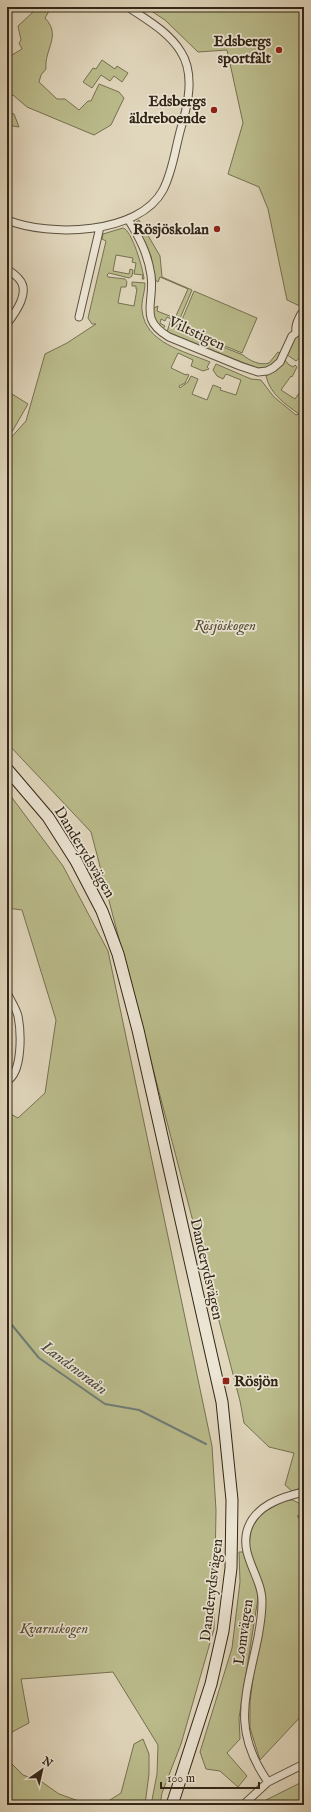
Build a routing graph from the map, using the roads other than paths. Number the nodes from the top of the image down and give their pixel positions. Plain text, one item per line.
1 (128, 7) edge
2 (128, 219) junction
3 (8, 223) edge
4 (100, 227) junction
5 (7, 269) edge
6 (304, 314) edge
7 (80, 317) dead end
8 (7, 324) edge
9 (304, 327) edge
10 (296, 332) junction
11 (7, 769) edge
12 (7, 993) edge
13 (7, 1081) edge
14 (304, 1492) edge
15 (304, 1764) edge
16 (268, 1782) junction
17 (172, 1805) edge
18 (243, 1805) edge

1 - 2 street
2 - 4 street
2 - 10 street, Viltstigen
3 - 4 street
4 - 7 street
5 - 8 street
6 - 10 street, Viltstigen
9 - 10 street, Viltstigen
11 - 17 main road, Danderydsvägen
12 - 13 street
14 - 16 street, Lomvägen
15 - 16 street
16 - 18 street

